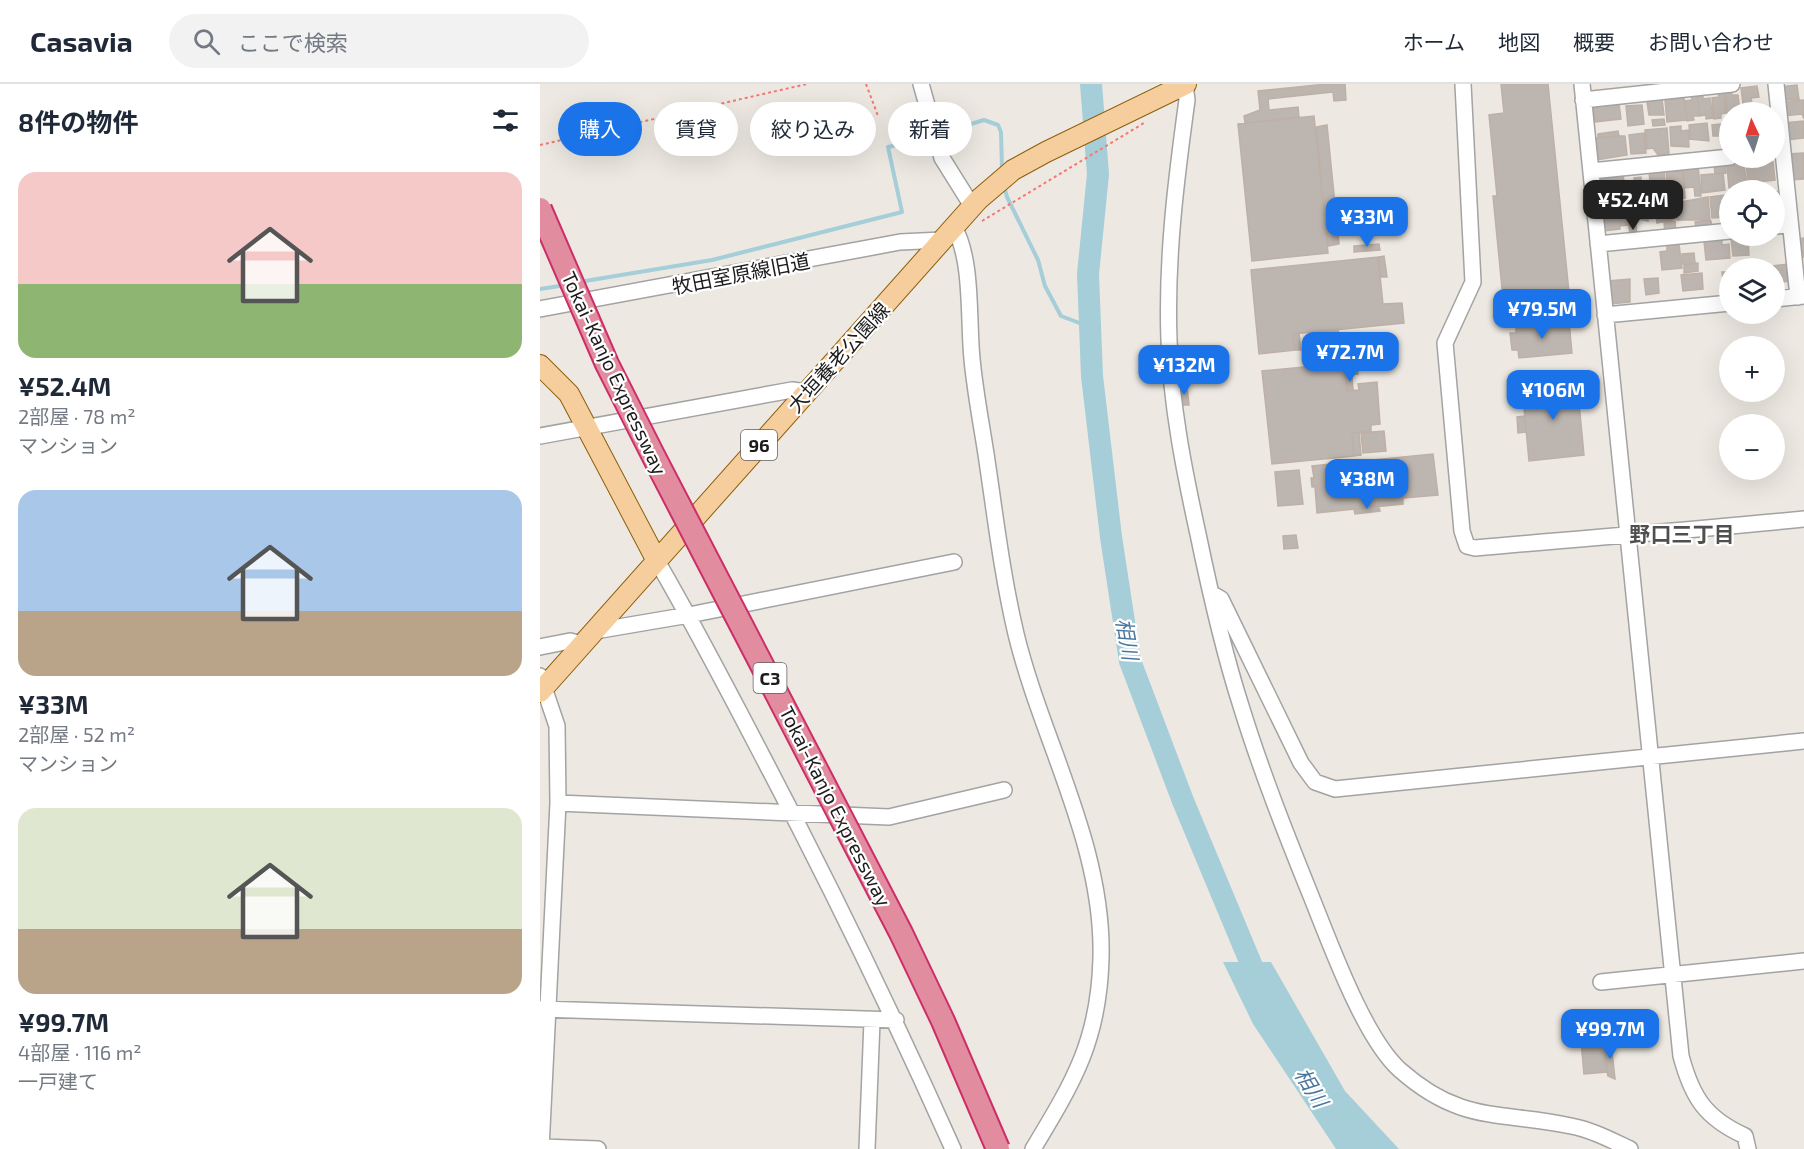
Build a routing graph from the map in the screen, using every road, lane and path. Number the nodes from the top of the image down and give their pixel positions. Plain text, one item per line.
1 (807, 84) edge
2 (866, 84) edge
3 (921, 84) edge
4 (1463, 84) edge
5 (1582, 84) edge
6 (1732, 84) edge
7 (1776, 84) edge
8 (1184, 85) edge
9 (1583, 100) junction
10 (1777, 102) edge
11 (878, 116) dead end
12 (1147, 121) dead end
13 (540, 145) edge
14 (1719, 158) edge
15 (1591, 171) junction
16 (975, 203) junction
17 (540, 209) edge
18 (1719, 232) edge
19 (952, 234) junction
20 (1785, 237) edge
21 (1598, 244) junction
22 (1801, 296) edge
23 (1785, 298) edge
24 (1719, 304) edge
25 (540, 309) edge
26 (1605, 315) junction
27 (540, 365) edge
28 (807, 392) junction
29 (588, 428) junction
30 (540, 436) edge
31 (1804, 519) edge
32 (1628, 537) junction
33 (657, 561) junction
34 (954, 562) dead end
35 (1211, 593) junction
36 (689, 615) junction
37 (589, 637) junction
38 (540, 647) edge
39 (542, 685) edge
40 (1804, 741) edge
41 (1651, 756) junction
42 (1005, 790) dead end
43 (558, 803) junction
44 (792, 813) junction
45 (1804, 961) edge
46 (1672, 975) junction
47 (1601, 982) dead end
48 (544, 1009) edge
49 (896, 1020) junction
50 (872, 1021) junction
51 (1748, 1146) edge
52 (542, 1148) edge
53 (598, 1149) edge
54 (867, 1149) edge
55 (953, 1149) edge
56 (998, 1149) edge
57 (1033, 1149) edge
58 (1630, 1149) edge

1 - 13 path
2 - 11 path
3 - 16 street
4 - 32 street
5 - 9 street
6 - 9 street
7 - 10 street
8 - 16 main road, 大垣養老公園線 / 96
8 - 35 street
9 - 15 street
12 - 19 path
14 - 15 street
15 - 21 street
16 - 19 main road, 大垣養老公園線 / 96
17 - 56 highway, Tokai-Kanjo Expressway / C3, bridge
18 - 21 street
19 - 25 street, 牧田室原線旧道
19 - 28 main road, 大垣養老公園線 / 96
19 - 57 street
20 - 22 street
21 - 26 street
22 - 23 street
24 - 26 street
26 - 32 street
27 - 29 main road
28 - 29 street
28 - 33 main road, 大垣養老公園線 / 96
29 - 30 street
29 - 33 main road
31 - 32 street
32 - 41 street
33 - 36 street
33 - 37 main road, 大垣養老公園線 / 96
34 - 36 street
35 - 41 street
35 - 58 street
36 - 37 street
36 - 44 street
37 - 38 street
37 - 39 main road, 大垣養老公園線 / 96
39 - 43 street
40 - 41 street
41 - 46 street
42 - 44 street
43 - 44 street
43 - 48 street
44 - 49 street
45 - 46 street
46 - 47 street
46 - 51 street
48 - 50 street
48 - 52 street
49 - 50 street
49 - 55 street
50 - 54 street
52 - 53 street

